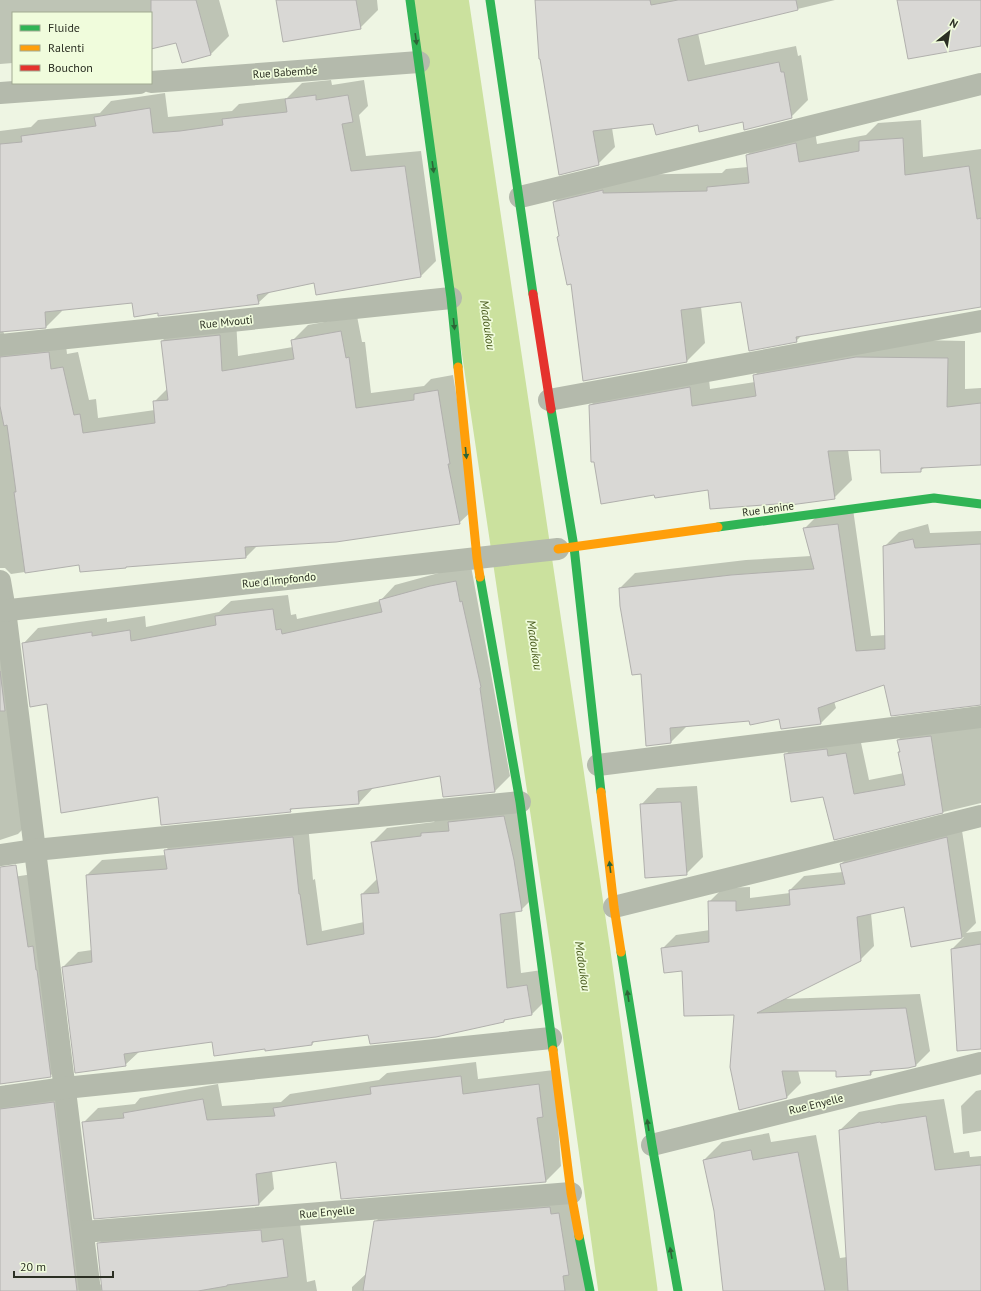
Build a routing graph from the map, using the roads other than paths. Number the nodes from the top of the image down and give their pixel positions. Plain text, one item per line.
1 (410, 0) edge
2 (490, 0) edge
3 (419, 62) junction
4 (152, 82) edge
5 (125, 84) edge
6 (981, 84) edge
7 (0, 93) edge
8 (520, 197) junction
9 (451, 298) junction
10 (981, 321) edge
11 (0, 345) edge
12 (550, 400) junction
13 (981, 504) edge
14 (566, 548) junction
15 (487, 557) junction
16 (0, 581) edge
17 (2, 610) edge
18 (981, 716) edge
19 (598, 765) junction
20 (520, 802) junction
21 (981, 816) edge
22 (35, 850) junction
23 (0, 855) edge
24 (614, 907) junction
25 (551, 1038) junction
26 (981, 1063) edge
27 (65, 1088) junction
28 (0, 1097) edge
29 (652, 1145) junction
30 (571, 1193) junction
31 (83, 1232) junction
32 (90, 1291) edge
33 (590, 1291) edge
34 (678, 1291) edge

1 -> 3 main road
2 - 8 main road
3 - 4 street, Rue Babembé
3 -> 9 main road
5 - 7 street
6 - 8 street
8 - 12 main road
9 - 11 street, Rue Mvouti
9 -> 15 main road
10 - 12 street
12 - 14 main road
13 - 14 main road, Rue Lenine
14 - 15 street, Rue d'Impfondo
14 - 19 main road
15 - 17 street, Rue d'Impfondo
15 - 20 main road
16 - 17 street
17 - 22 street
18 - 19 street
24 -> 19 main road
20 - 22 street
20 - 25 main road
21 - 24 street
22 - 23 street
22 - 27 street
29 -> 24 main road
25 - 27 street
25 - 30 main road
26 - 29 street, Rue Enyelle
27 - 28 street
27 - 31 street
34 -> 29 main road
30 - 31 street, Rue Enyelle
30 - 33 main road
31 - 32 street

